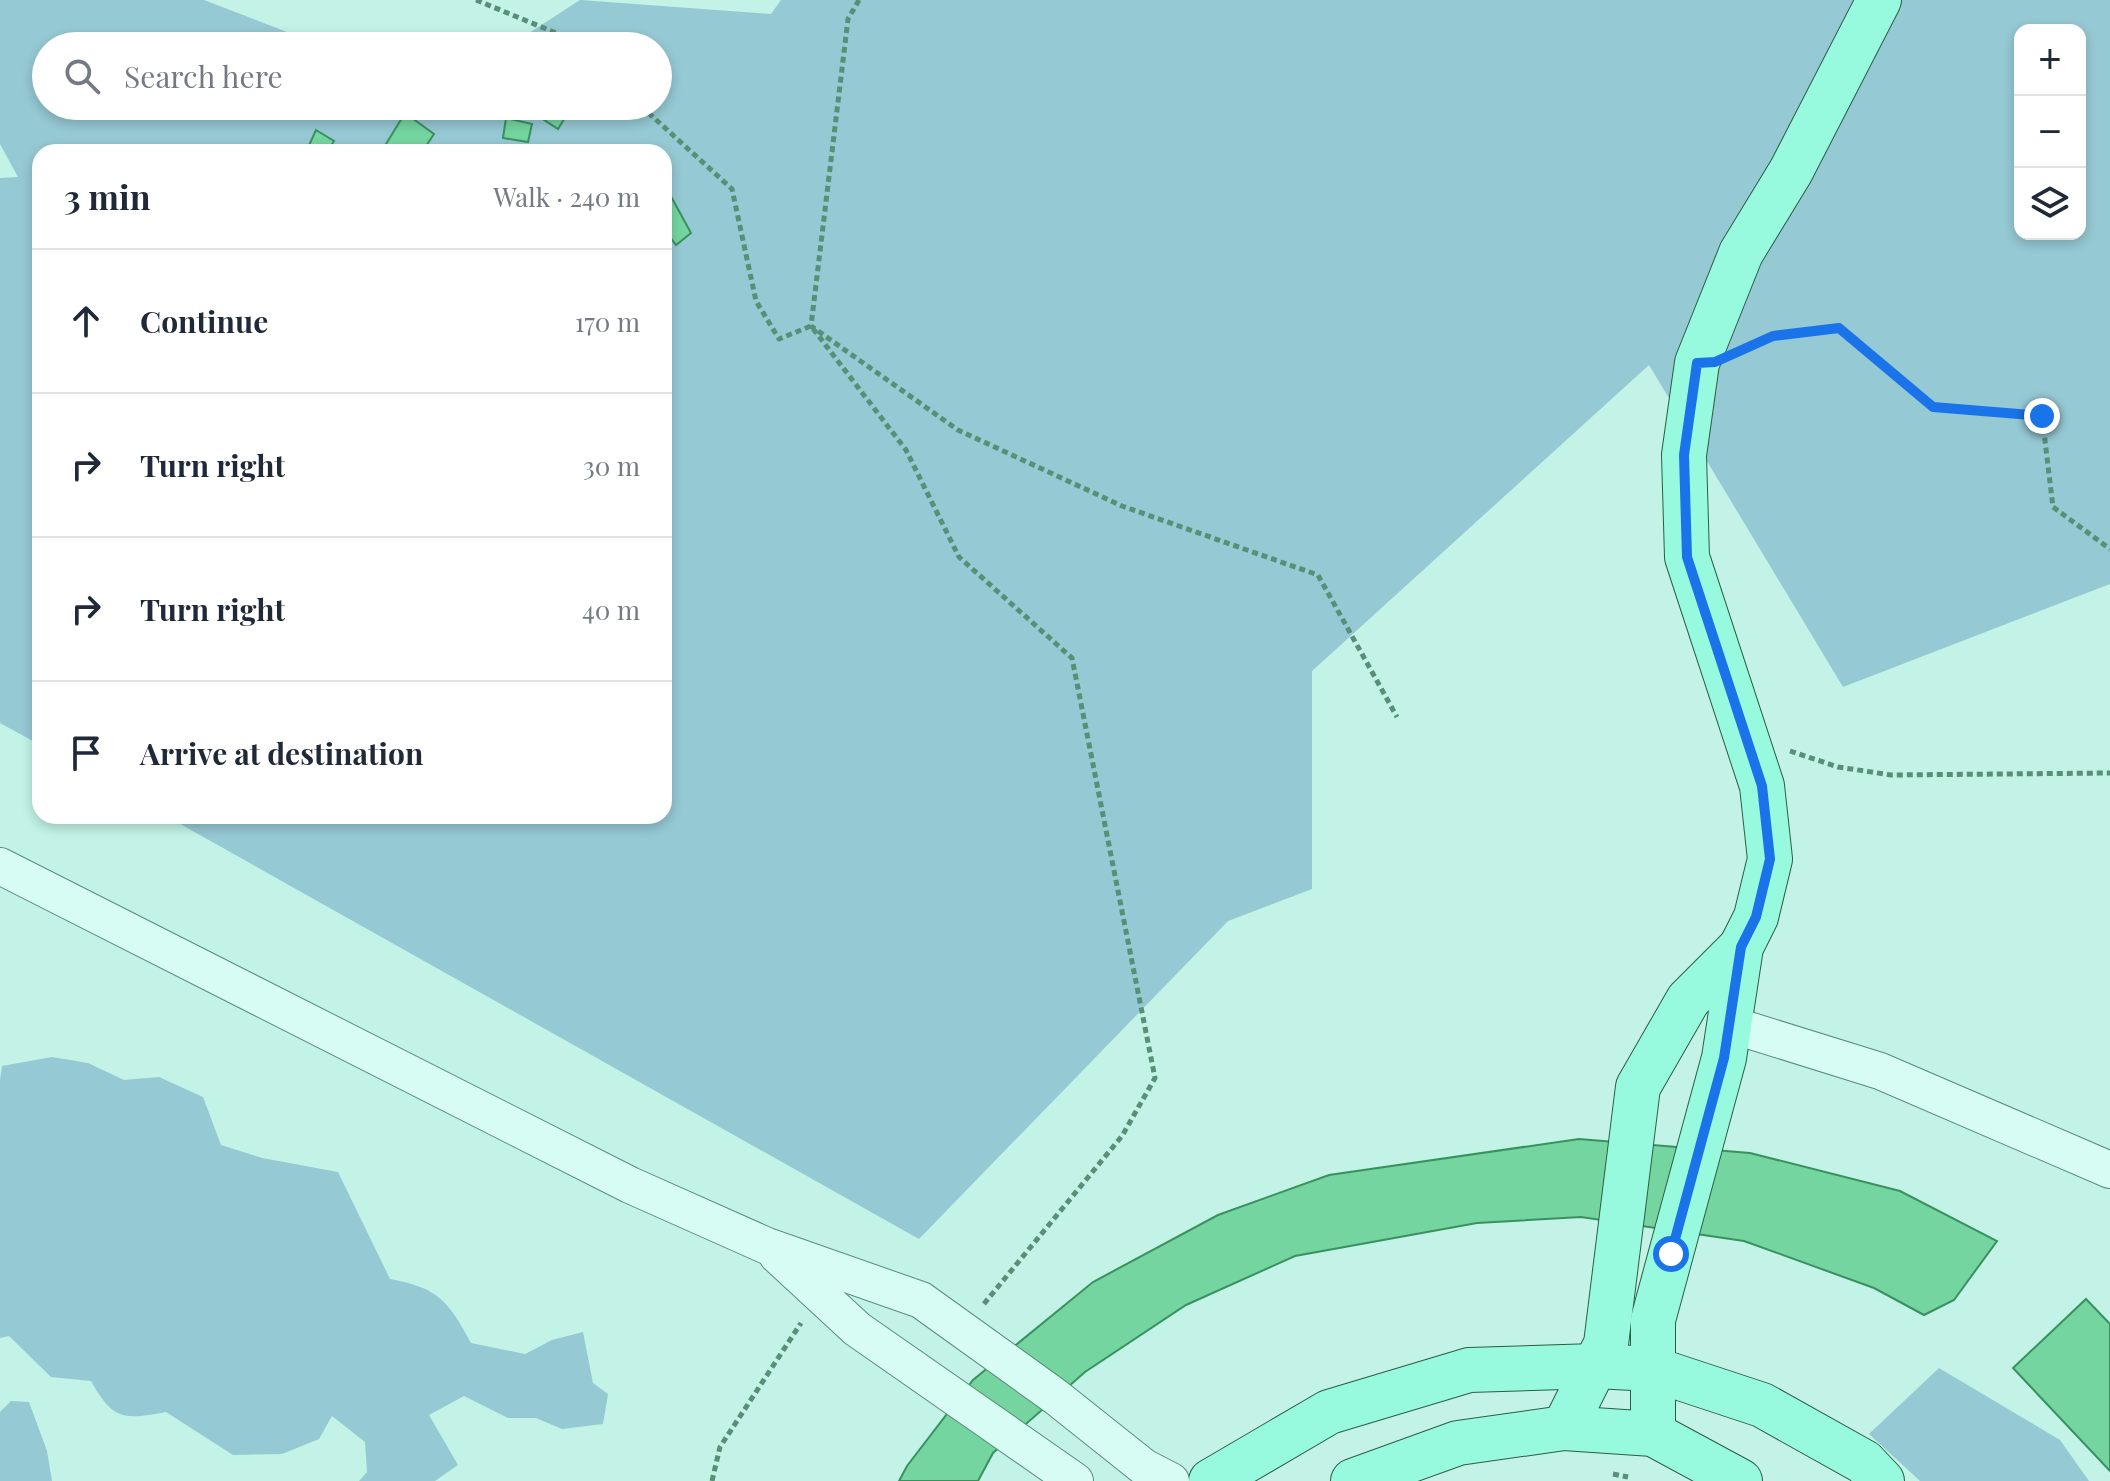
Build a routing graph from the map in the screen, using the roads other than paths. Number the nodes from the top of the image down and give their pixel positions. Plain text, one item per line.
1 (1879, 0) edge
2 (0, 866) edge
3 (1741, 947) junction
4 (1729, 1024) junction
5 (2110, 1170) edge
6 (767, 1246) junction
7 (1595, 1366) junction
8 (1653, 1369) junction
9 (1564, 1428) junction
10 (1653, 1434) junction
11 (1075, 1481) edge
12 (1171, 1481) edge
13 (1211, 1481) edge
14 (1353, 1481) edge
15 (1740, 1481) edge
16 (1882, 1481) edge

1 - 3 main road
2 - 6 street
3 - 4 main road
3 - 7 main road
4 - 5 street
4 - 8 main road
6 - 11 street
6 - 12 street
7 - 8 main road
7 - 9 main road
7 - 13 main road
8 - 10 main road
8 - 16 main road
9 - 10 main road
9 - 14 main road
10 - 15 main road

